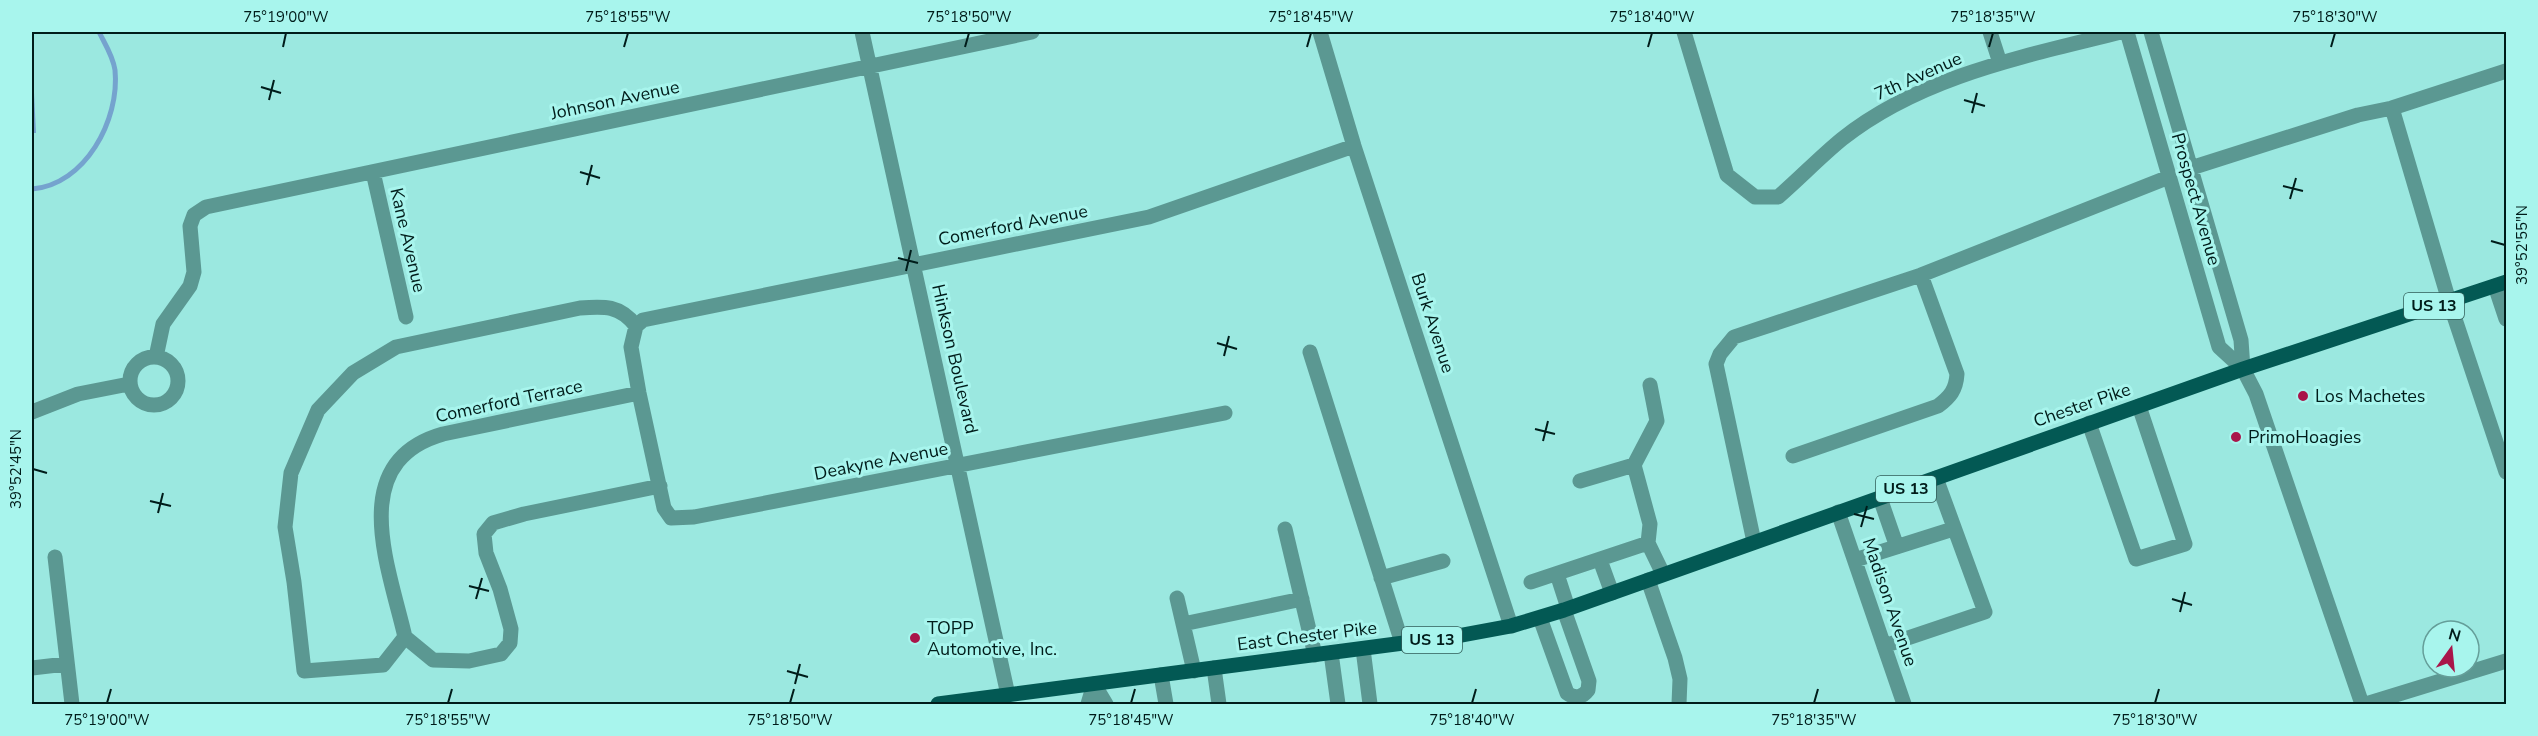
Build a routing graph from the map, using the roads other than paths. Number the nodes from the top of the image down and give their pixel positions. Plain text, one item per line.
1 (862, 32) edge
2 (1032, 32) edge
3 (1320, 32) edge
4 (1684, 32) edge
5 (1990, 32) edge
6 (2121, 32) edge
7 (2127, 32) edge
8 (2151, 32) edge
9 (2000, 63) junction
10 (869, 66) junction
11 (2506, 71) edge
12 (2392, 108) junction
13 (1354, 146) junction
14 (2191, 168) junction
15 (372, 172) junction
16 (2169, 177) junction
17 (913, 265) junction
18 (1921, 275) junction
19 (2501, 284) edge
20 (2449, 301) junction
21 (406, 316) dead end
22 (2506, 319) edge
23 (636, 326) junction
24 (1310, 352) dead end
25 (156, 357) junction
26 (2243, 369) junction
27 (129, 384) junction
28 (1650, 385) dead end
29 (639, 393) junction
30 (2139, 406) junction
31 (32, 412) edge
32 (1225, 413) dead end
33 (2089, 423) junction
34 (1793, 456) dead end
35 (959, 465) junction
36 (1634, 465) junction
37 (2506, 472) edge
38 (1936, 478) junction
39 (1580, 482) dead end
40 (660, 486) junction
41 (1881, 498) junction
42 (1838, 512) junction
43 (1285, 529) dead end
44 (1953, 529) junction
45 (1754, 542) junction
46 (1648, 543) junction
47 (1897, 547) junction
48 (55, 557) dead end
49 (1600, 560) junction
50 (1855, 560) junction
51 (1443, 561) dead end
52 (1668, 572) junction
53 (1557, 574) junction
54 (1381, 578) junction
55 (1648, 580) junction
56 (1531, 582) dead end
57 (1612, 593) junction
58 (1177, 598) dead end
59 (1302, 599) junction
60 (1566, 609) junction
61 (1540, 618) junction
62 (1183, 624) junction
63 (1511, 626) junction
64 (405, 637) junction
65 (1402, 644) junction
66 (1884, 646) junction
67 (1363, 649) junction
68 (1331, 653) junction
69 (1315, 655) junction
70 (2506, 661) edge
71 (66, 664) junction
72 (32, 668) edge
73 (1214, 668) junction
74 (1194, 671) junction
75 (1161, 675) junction
76 (1094, 684) junction
77 (1008, 695) junction
78 (72, 705) edge
79 (938, 705) edge
80 (1088, 705) edge
81 (1106, 705) edge
82 (1166, 705) edge
83 (1218, 705) edge
84 (1338, 705) edge
85 (1371, 705) edge
86 (1679, 705) edge
87 (1904, 705) edge
88 (2364, 705) edge

1 - 10 street, Hinkson Boulevard
2 - 10 street, Johnson Avenue
3 - 13 street, Burk Avenue
4 - 9 street, 7th Avenue
5 - 9 street
6 - 9 street, 7th Avenue
7 - 16 street, Prospect Avenue
8 - 14 street, Prospect Avenue
10 - 15 street, Johnson Avenue
10 - 17 street, Hinkson Boulevard
11 - 12 street
12 - 14 street
12 - 20 street
13 - 17 street, Comerford Avenue
13 - 63 street, Burk Avenue
14 - 26 street, Prospect Avenue
15 - 21 street, Kane Avenue
15 - 25 street, Johnson Avenue
16 - 18 street
16 - 26 street, Prospect Avenue
17 - 23 street, Comerford Avenue
17 - 35 street, Hinkson Boulevard
18 - 34 street
18 - 45 street
19 - 20 main road, Chester Pike / US 13
19 - 22 street
20 - 26 main road, Chester Pike / US 13
20 - 37 street
23 - 29 street
23 - 64 street
24 - 54 street
25 - 27 street
25 - 27 street
26 - 30 main road, Chester Pike / US 13
26 - 88 street, Prospect Avenue
27 - 31 street
28 - 36 street
29 - 40 street, Deakyne Avenue
29 - 64 street, Comerford Terrace
30 - 33 main road, Chester Pike / US 13
30 - 33 street
32 - 35 street, Deakyne Avenue
33 - 38 main road, Chester Pike / US 13
35 - 40 street, Deakyne Avenue
35 - 77 street, Hinkson Boulevard
36 - 39 street
36 - 46 street
38 - 41 main road, Chester Pike / US 13
38 - 44 street
40 - 64 street
41 - 42 main road, Chester Pike / US 13
41 - 47 street
42 - 45 main road, Chester Pike / US 13
42 - 50 street, Madison Avenue
43 - 59 street
44 - 47 street
44 - 66 street
45 - 52 main road, Chester Pike / US 13
46 - 49 street
46 - 52 street
47 - 50 street
48 - 71 street
49 - 53 street
49 - 57 street
50 - 66 street, Madison Avenue
51 - 54 street
52 - 55 main road, East Chester Pike / US 13
53 - 56 street
53 - 60 street
54 - 65 street
55 - 57 main road, East Chester Pike / US 13
55 - 86 street
57 - 60 main road, East Chester Pike / US 13
58 - 62 street
59 - 62 street
59 - 69 street
60 - 61 main road, East Chester Pike / US 13
60 - 61 street
61 - 63 main road, East Chester Pike / US 13
62 - 74 street
63 - 65 main road, East Chester Pike / US 13
65 - 67 main road, East Chester Pike / US 13
66 - 87 street, Madison Avenue
67 - 68 main road, East Chester Pike / US 13
67 - 85 street
68 - 69 main road, East Chester Pike / US 13
68 - 84 street
69 - 73 main road, East Chester Pike / US 13
70 - 88 street
71 - 72 street
71 - 78 street
73 - 74 main road, East Chester Pike / US 13
73 - 83 street
74 - 75 main road, East Chester Pike / US 13
75 - 76 main road, East Chester Pike / US 13
75 - 82 street
76 - 77 main road, East Chester Pike / US 13
76 - 80 street
76 - 81 street
77 - 79 main road, East Chester Pike / US 13

